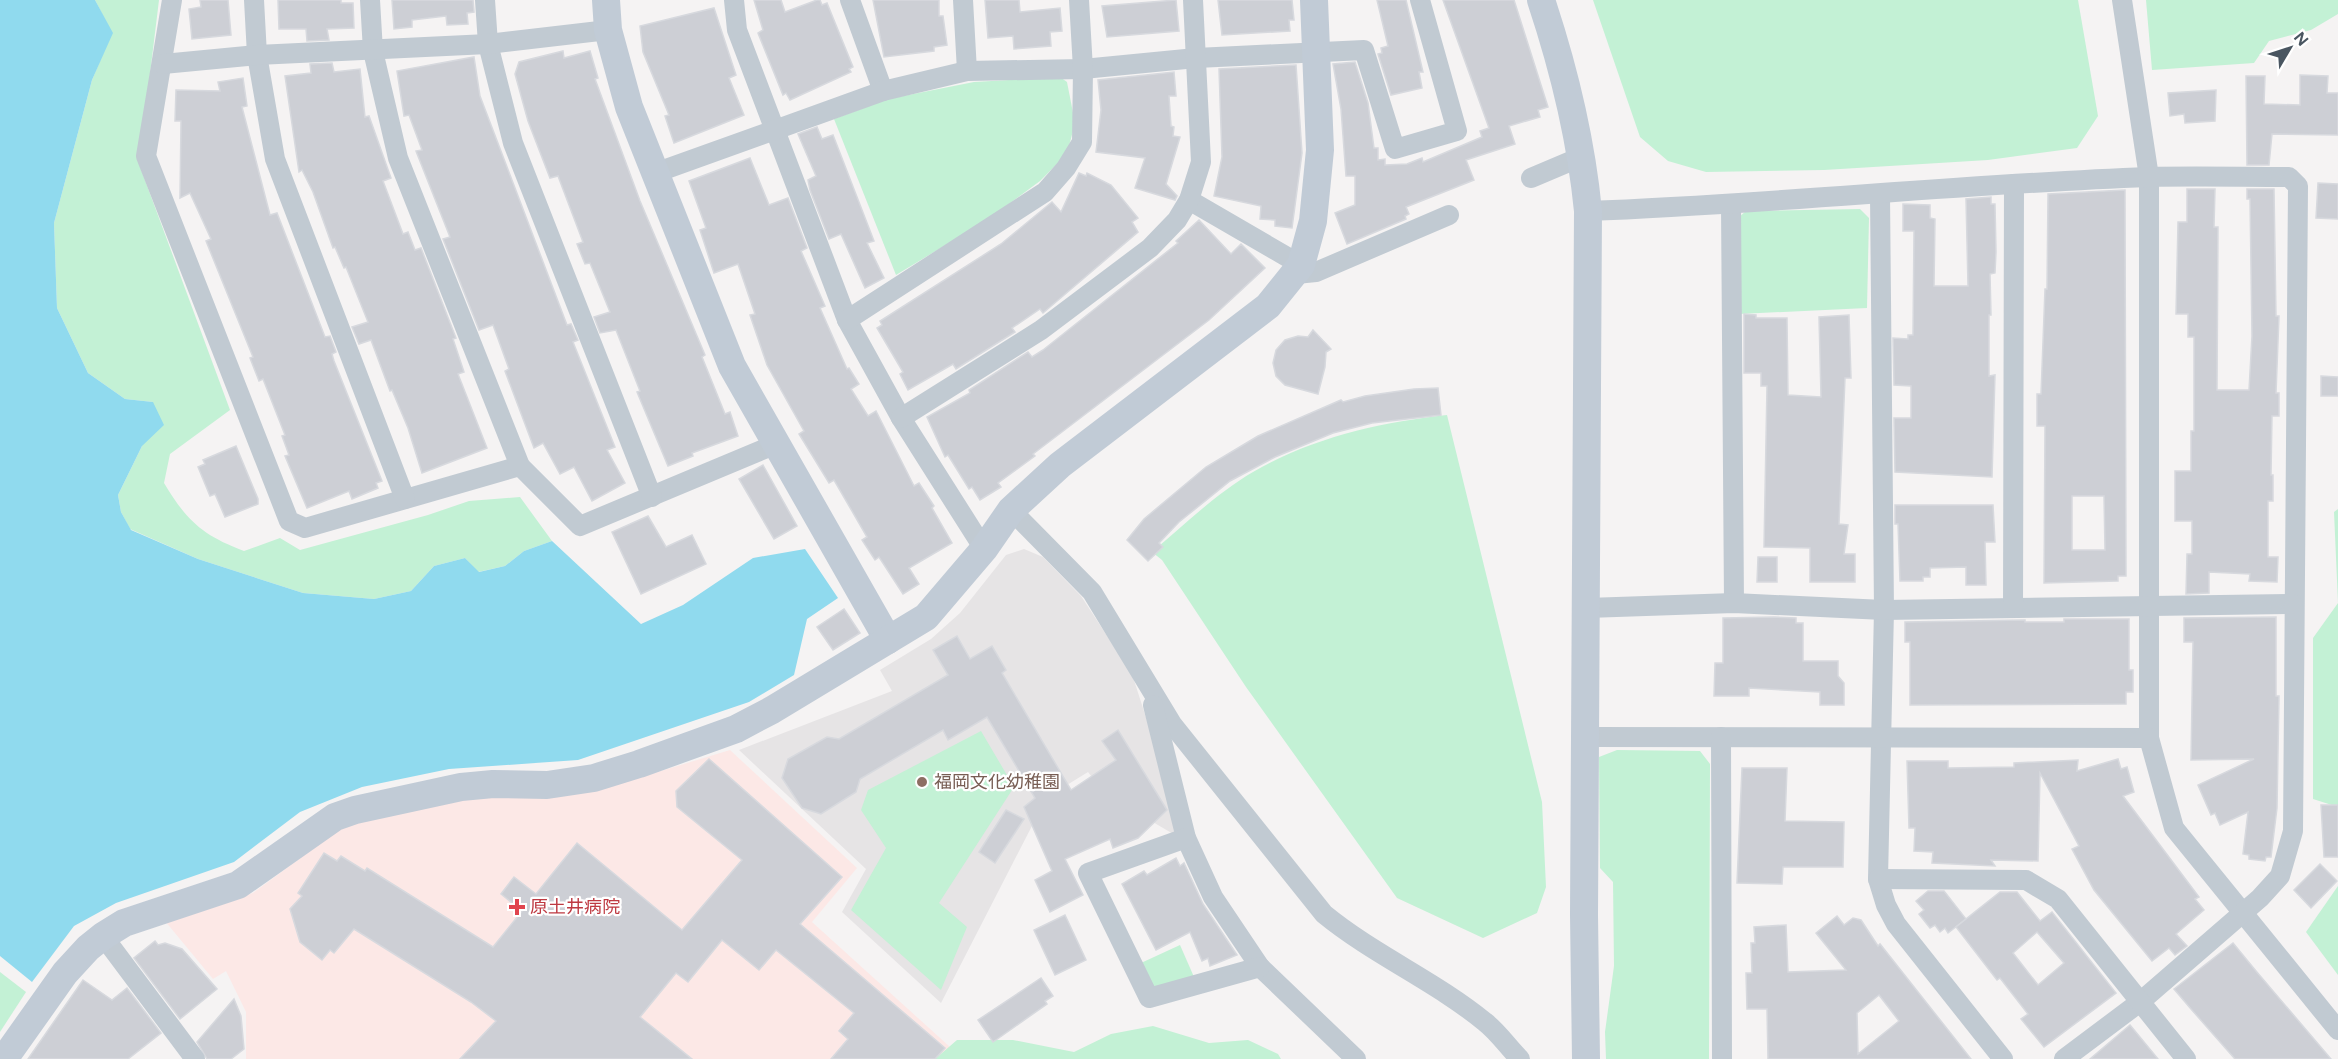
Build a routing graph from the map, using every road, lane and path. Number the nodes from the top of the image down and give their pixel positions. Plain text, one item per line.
1 (172, 0) edge
2 (254, 0) edge
3 (370, 0) edge
4 (485, 0) edge
5 (606, 0) edge
6 (734, 0) edge
7 (850, 0) edge
8 (963, 0) edge
9 (1079, 0) edge
10 (1193, 0) edge
11 (1314, 0) edge
12 (1420, 0) edge
13 (1541, 0) edge
14 (2122, 0) edge
15 (608, 30) junction
16 (488, 44) junction
17 (373, 51) junction
18 (1317, 52) junction
19 (257, 55) junction
20 (1196, 58) junction
21 (163, 64) junction
22 (1083, 69) junction
23 (967, 71) junction
24 (883, 91) junction
25 (775, 131) junction
26 (1583, 156) junction
27 (655, 173) junction
28 (2149, 177) junction
29 (1531, 178) dead end
30 (2014, 184) junction
31 (1880, 195) junction
32 (1190, 200) junction
33 (1731, 206) junction
34 (1588, 211) junction
35 (1449, 214) dead end
36 (1298, 269) junction
37 (847, 320) junction
38 (901, 418) junction
39 (774, 445) junction
40 (520, 466) junction
41 (652, 497) junction
42 (405, 499) junction
43 (1011, 510) junction
44 (984, 549) junction
45 (1734, 603) junction
46 (2294, 604) junction
47 (2149, 607) junction
48 (1587, 608) junction
49 (2013, 608) junction
50 (1884, 610) junction
51 (888, 640) junction
52 (1149, 690) junction
53 (1585, 737) junction
54 (1720, 738) junction
55 (1879, 738) junction
56 (2149, 738) junction
57 (1186, 838) junction
58 (1878, 879) junction
59 (2242, 914) junction
60 (103, 936) junction
61 (1260, 967) junction
62 (2140, 1002) junction
63 (2338, 1030) edge
64 (4, 1059) edge
65 (195, 1059) edge
66 (1356, 1059) edge
67 (1520, 1059) edge
68 (1586, 1059) edge
69 (1722, 1059) edge
70 (2003, 1059) edge
71 (2064, 1059) edge
72 (2186, 1059) edge

1 - 21 street
2 - 19 street
3 - 17 street
4 - 16 street
5 - 15 street
6 - 25 street
7 - 24 street
8 - 23 street
9 - 22 street
10 - 20 street
11 - 18 street
12 - 18 street
13 - 26 street
14 - 28 street
15 - 16 street
15 - 27 street
16 - 17 street
16 - 41 street
17 - 19 street
17 - 40 street
18 - 20 street
18 - 36 street
19 - 21 street
19 - 42 street
20 - 22 street
20 - 32 street
21 - 42 street
22 - 23 street
22 - 37 street
23 - 24 street
24 - 25 street
25 - 27 street
25 - 37 street
26 - 29 street
26 - 34 street
27 - 39 street
28 - 30 street
28 - 46 street
28 - 47 street
30 - 31 street
30 - 49 street
31 - 33 street
31 - 50 street
32 - 36 street
32 - 38 street
33 - 34 street
33 - 45 street
34 - 48 street
35 - 36 street
36 - 43 street
37 - 38 street
38 - 44 street
39 - 41 street
39 - 51 street
40 - 41 street
40 - 42 street
43 - 44 street
43 - 52 street
44 - 51 street
45 - 48 street
45 - 50 street
46 - 47 street
46 - 59 street
47 - 49 street
47 - 56 street
48 - 53 street
49 - 50 street
50 - 55 street
51 - 60 street
52 - 57 street
52 - 67 street
53 - 54 street
53 - 68 street
54 - 55 street
54 - 69 street
55 - 56 street
55 - 58 street
56 - 59 street
57 - 61 street
57 - 61 street
58 - 62 street
58 - 70 street
59 - 62 street
59 - 63 street
60 - 64 street
60 - 65 street
61 - 66 street
62 - 71 street
62 - 72 street

